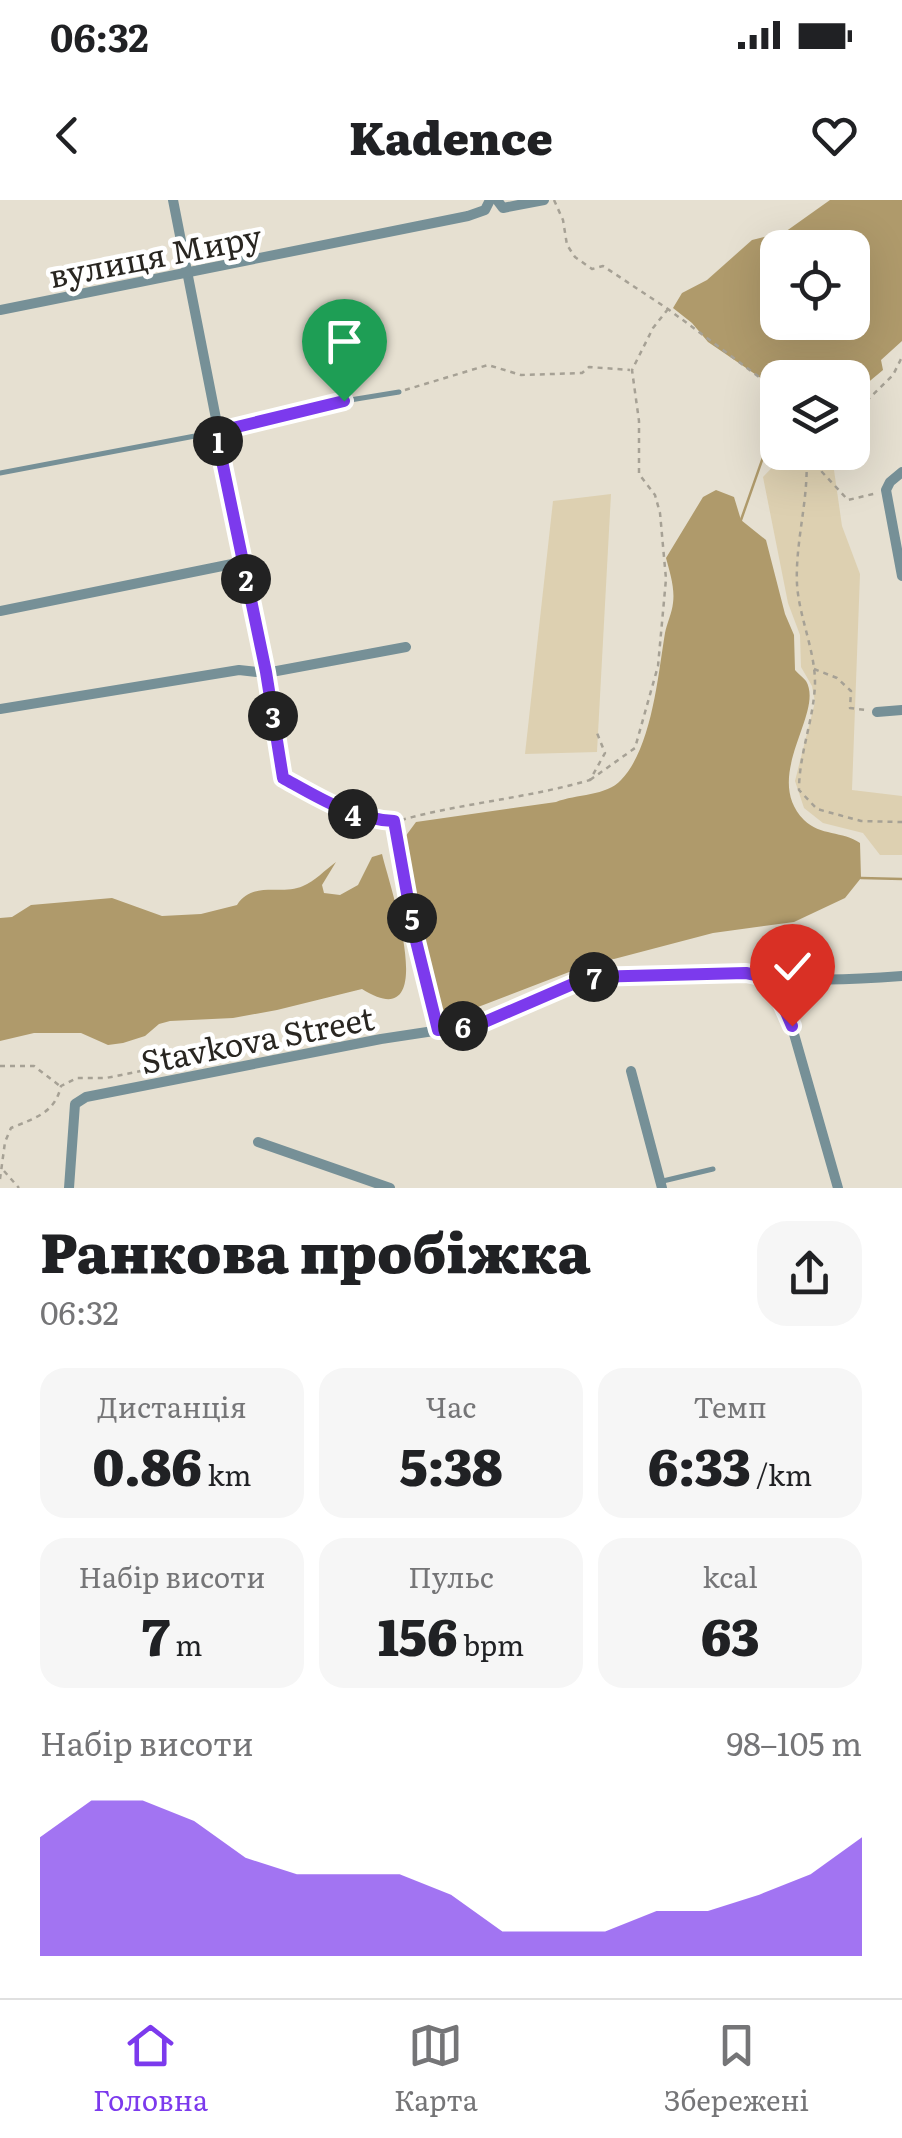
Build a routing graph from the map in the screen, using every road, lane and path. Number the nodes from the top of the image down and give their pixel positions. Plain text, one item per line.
1 (173, 200) edge
2 (493, 200) edge
3 (544, 200) edge
4 (554, 200) edge
5 (186, 274) junction
6 (668, 309) junction
7 (0, 310) edge
8 (902, 357) edge
9 (632, 370) junction
10 (760, 378) edge
11 (399, 392) joint
12 (870, 398) edge
13 (216, 432) junction
14 (808, 470) edge
15 (821, 470) edge
16 (0, 472) edge
17 (902, 472) edge
18 (888, 486) junction
19 (242, 562) junction
20 (901, 569) edge
21 (0, 611) edge
22 (406, 647) dead end
23 (814, 669) junction
24 (266, 672) junction
25 (0, 708) edge
26 (902, 710) edge
27 (877, 712) joint
28 (597, 733) dead end
29 (590, 780) junction
30 (394, 821) junction
31 (902, 822) edge
32 (902, 976) edge
33 (771, 978) junction
34 (438, 1030) junction
35 (0, 1066) edge
36 (631, 1071) dead end
37 (62, 1086) dead end
38 (258, 1142) dead end
39 (713, 1169) dead end
40 (3, 1170) dead end
41 (661, 1185) edge
42 (19, 1188) edge
43 (69, 1188) edge
44 (390, 1188) edge
45 (838, 1188) edge

1 - 5 street
2 - 3 street, вулиця Миру
2 - 5 street, вулиця Миру
4 - 6 path
5 - 7 street, вулиця Миру
5 - 13 street
6 - 9 path
6 - 10 path
8 - 12 path
9 - 11 path
9 - 29 path
11 - 13 lane
13 - 16 lane
13 - 19 street
14 - 23 path
15 - 18 path
17 - 18 street
18 - 20 street
19 - 21 street
19 - 24 street
22 - 24 street
23 - 27 path
23 - 31 path
24 - 25 street
24 - 30 lane
26 - 27 street
28 - 29 path
29 - 30 path
30 - 34 lane
32 - 33 street, Stavkova Street
33 - 34 street, Stavkova Street
33 - 45 street
34 - 43 street, Stavkova Street
35 - 37 path
36 - 41 street
38 - 44 street
39 - 41 lane
40 - 42 path

